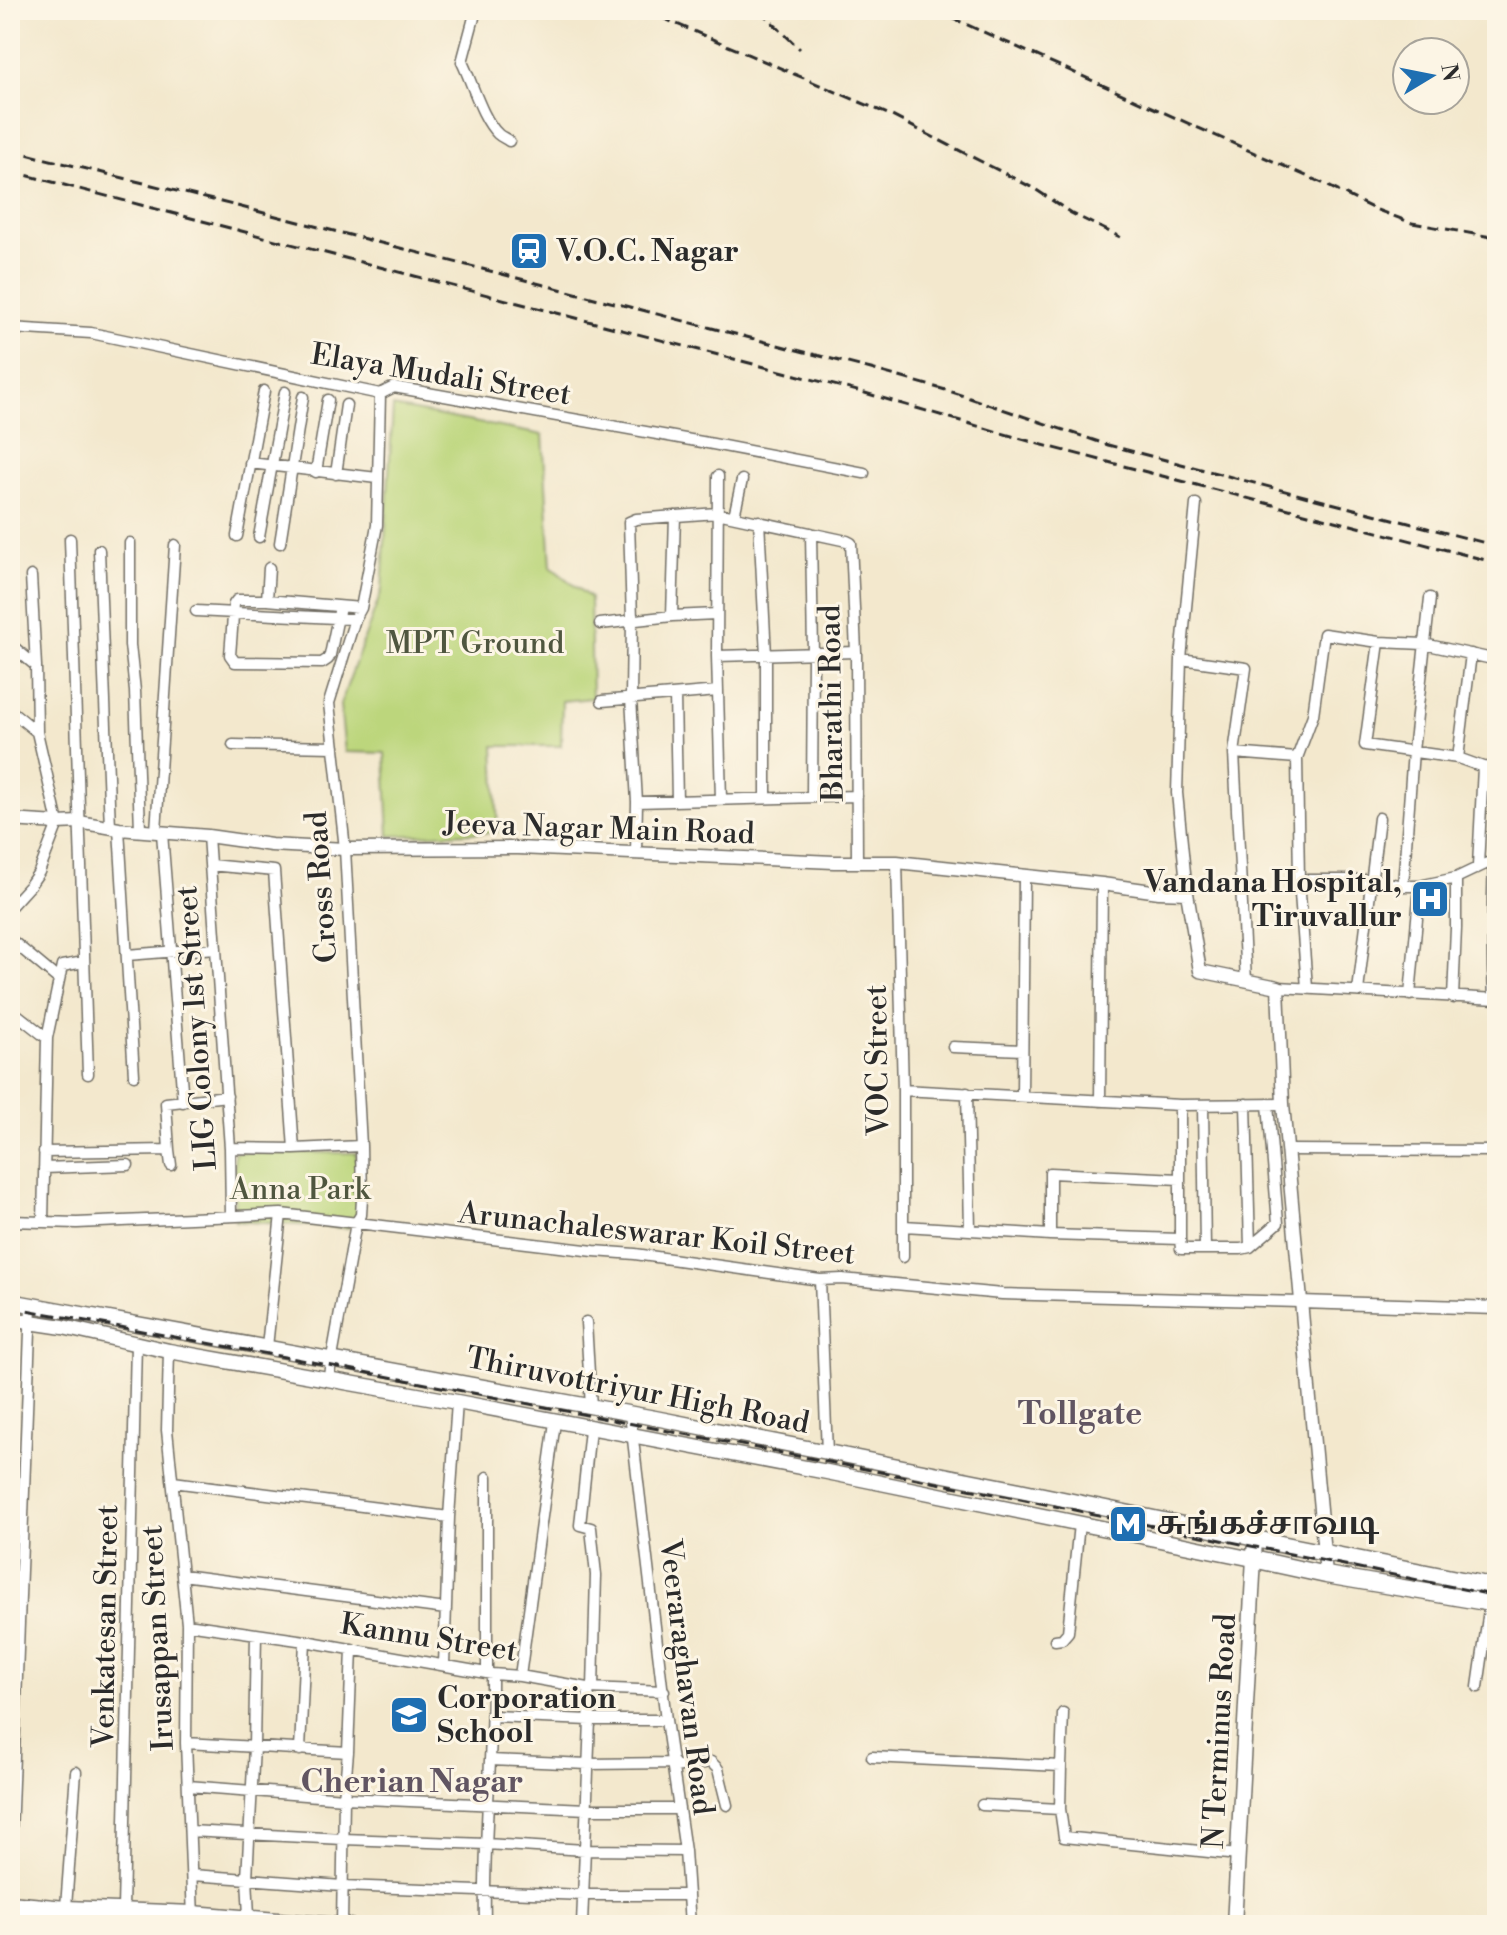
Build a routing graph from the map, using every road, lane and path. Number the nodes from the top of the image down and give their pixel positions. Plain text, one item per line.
1 (476, 10) edge
2 (509, 141) dead end
3 (10, 328) edge
4 (264, 391) dead end
5 (285, 392) dead end
6 (380, 394) junction
7 (303, 397) dead end
8 (328, 400) dead end
9 (346, 405) dead end
10 (250, 463) junction
11 (271, 466) junction
12 (290, 469) junction
13 (316, 472) junction
14 (864, 473) dead end
15 (336, 474) junction
16 (718, 476) dead end
17 (377, 478) junction
18 (742, 480) dead end
19 (1196, 504) dead end
20 (717, 513) junction
21 (675, 516) junction
22 (734, 516) junction
23 (759, 521) junction
24 (811, 533) junction
25 (237, 536) dead end
26 (259, 537) dead end
27 (70, 539) dead end
28 (130, 543) dead end
29 (280, 543) dead end
30 (175, 545) dead end
31 (99, 550) dead end
32 (269, 568) dead end
33 (31, 576) dead end
34 (1430, 598) dead end
35 (267, 600) junction
36 (361, 608) junction
37 (196, 611) dead end
38 (339, 612) junction
39 (234, 613) junction
40 (717, 614) junction
41 (672, 616) junction
42 (355, 619) junction
43 (632, 619) junction
44 (600, 624) dead end
45 (1379, 642) junction
46 (10, 644) edge
47 (1424, 644) junction
48 (856, 652) junction
49 (813, 654) junction
50 (1471, 654) junction
51 (766, 655) junction
52 (717, 656) junction
53 (1181, 659) junction
54 (1497, 660) edge
55 (36, 666) junction
56 (718, 691) junction
57 (675, 695) junction
58 (631, 698) junction
59 (602, 701) dead end
60 (10, 710) edge
61 (37, 732) junction
62 (233, 745) dead end
63 (334, 747) junction
64 (1413, 751) junction
65 (1234, 753) junction
66 (1297, 758) junction
67 (1458, 758) junction
68 (1483, 767) junction
69 (1497, 768) edge
70 (1497, 790) edge
71 (857, 796) junction
72 (812, 797) junction
73 (766, 798) junction
74 (721, 799) junction
75 (677, 801) junction
76 (637, 802) junction
77 (1379, 818) dead end
78 (10, 820) edge
79 (79, 822) junction
80 (58, 823) junction
81 (114, 828) junction
82 (140, 829) junction
83 (159, 832) junction
84 (208, 836) junction
85 (345, 849) junction
86 (636, 853) junction
87 (1495, 859) edge
88 (857, 862) junction
89 (897, 862) junction
90 (210, 865) junction
91 (1478, 866) junction
92 (1024, 877) junction
93 (1456, 878) junction
94 (1299, 880) junction
95 (1371, 880) junction
96 (1102, 884) junction
97 (1403, 886) junction
98 (1420, 886) junction
99 (1187, 893) junction
100 (10, 907) edge
101 (10, 939) edge
102 (216, 948) junction
103 (171, 951) junction
104 (127, 955) junction
105 (84, 962) junction
106 (58, 979) junction
107 (1246, 981) junction
108 (1278, 987) junction
109 (1307, 988) junction
110 (1358, 991) junction
111 (1410, 995) junction
112 (1453, 998) junction
113 (1496, 999) edge
114 (10, 1009) edge
115 (47, 1038) junction
116 (953, 1047) dead end
117 (1022, 1050) junction
118 (88, 1074) dead end
119 (134, 1075) dead end
120 (903, 1090) junction
121 (967, 1093) junction
122 (1022, 1095) junction
123 (227, 1096) junction
124 (1100, 1101) junction
125 (183, 1102) junction
126 (1246, 1104) junction
127 (1268, 1104) junction
128 (1283, 1104) junction
129 (1180, 1105) junction
130 (1203, 1105) junction
131 (361, 1146) junction
132 (230, 1148) junction
133 (294, 1149) junction
134 (169, 1150) junction
135 (1287, 1150) junction
136 (1497, 1151) edge
137 (44, 1152) junction
138 (128, 1165) dead end
139 (171, 1165) dead end
140 (44, 1168) junction
141 (1180, 1179) junction
142 (362, 1207) junction
143 (281, 1214) junction
144 (231, 1216) junction
145 (10, 1221) edge
146 (43, 1222) junction
147 (356, 1223) junction
148 (375, 1225) junction
149 (904, 1226) junction
150 (970, 1229) junction
151 (1050, 1235) junction
152 (1180, 1239) junction
153 (1250, 1247) junction
154 (1205, 1249) junction
155 (903, 1257) dead end
156 (820, 1280) junction
157 (10, 1301) edge
158 (1300, 1302) junction
159 (31, 1305) junction
160 (1497, 1308) edge
161 (10, 1319) edge
162 (29, 1322) junction
163 (586, 1322) dead end
164 (136, 1343) junction
165 (267, 1347) junction
166 (169, 1351) junction
167 (333, 1358) junction
168 (328, 1380) junction
169 (457, 1402) junction
170 (591, 1407) junction
171 (630, 1414) junction
172 (555, 1422) junction
173 (590, 1429) junction
174 (631, 1435) junction
175 (827, 1453) junction
176 (487, 1477) dead end
177 (173, 1482) junction
178 (449, 1517) junction
179 (1079, 1524) junction
180 (1255, 1539) junction
181 (1325, 1553) junction
182 (1253, 1559) junction
183 (182, 1575) junction
184 (1326, 1575) junction
185 (1495, 1598) edge
186 (446, 1609) junction
187 (187, 1624) junction
188 (256, 1634) junction
189 (1055, 1640) dead end
190 (305, 1641) junction
191 (352, 1649) junction
192 (444, 1665) junction
193 (489, 1673) junction
194 (520, 1676) junction
195 (1478, 1687) dead end
196 (591, 1688) junction
197 (664, 1691) junction
198 (1063, 1713) dead end
199 (492, 1716) junction
200 (590, 1720) junction
201 (666, 1720) junction
202 (186, 1743) junction
203 (254, 1747) junction
204 (300, 1750) junction
205 (348, 1752) junction
206 (872, 1757) dead end
207 (490, 1760) junction
208 (588, 1764) junction
209 (674, 1765) junction
210 (1061, 1766) junction
211 (76, 1772) dead end
212 (188, 1786) junction
213 (251, 1792) junction
214 (344, 1798) junction
215 (487, 1804) junction
216 (727, 1805) dead end
217 (982, 1805) dead end
218 (587, 1809) junction
219 (679, 1809) junction
220 (1060, 1809) junction
221 (190, 1831) junction
222 (249, 1834) junction
223 (343, 1839) junction
224 (486, 1844) junction
225 (585, 1850) junction
226 (685, 1851) junction
227 (1238, 1855) junction
228 (10, 1861) edge
229 (192, 1875) junction
230 (247, 1878) junction
231 (342, 1886) junction
232 (484, 1891) junction
233 (584, 1895) junction
234 (688, 1895) junction
235 (10, 1902) edge
236 (66, 1907) junction
237 (123, 1909) junction
238 (10, 1915) edge
239 (249, 1916) junction
240 (193, 1917) junction
241 (219, 1925) edge
242 (342, 1925) edge
243 (350, 1925) edge
244 (485, 1925) edge
245 (582, 1925) edge
246 (690, 1925) edge
247 (1234, 1925) edge

1 - 2 street
3 - 6 street, Elaya Mudali Street
4 - 10 street
5 - 11 street
6 - 14 street, Elaya Mudali Street
6 - 17 street, Cross Road
7 - 12 street
8 - 13 street
9 - 15 street
10 - 11 street
10 - 25 street
11 - 12 street
11 - 26 street
12 - 13 street
12 - 29 street
13 - 15 street
15 - 17 street
16 - 20 street
17 - 36 street, Cross Road
18 - 22 street
19 - 53 street
20 - 21 street
20 - 22 street
20 - 40 street
21 - 41 street
21 - 43 street
22 - 23 street
23 - 24 street
23 - 51 street
24 - 48 street, Bharathi Road
24 - 49 street
27 - 79 street
28 - 82 street
30 - 83 street
31 - 81 street
32 - 35 street
33 - 55 street
34 - 47 street
35 - 38 street
35 - 39 street
36 - 38 street
36 - 42 street, Cross Road
37 - 39 street
38 - 39 street
38 - 39 street
38 - 42 street
40 - 41 street
40 - 52 street
41 - 43 street
42 - 63 street, Cross Road
43 - 44 street
43 - 58 street
45 - 47 street
45 - 64 street
45 - 66 street
46 - 55 street
47 - 50 street
47 - 64 street
48 - 49 street
48 - 71 street, Bharathi Road
49 - 51 street
49 - 72 street
50 - 54 street
50 - 67 street
51 - 52 street
51 - 73 street
52 - 56 street
53 - 65 street
53 - 99 street
55 - 61 street
56 - 57 street
56 - 74 street
57 - 58 street
57 - 75 street
58 - 59 street
58 - 76 street
60 - 61 street
61 - 80 street
62 - 63 street
63 - 85 street, Cross Road
64 - 67 street
64 - 97 street
65 - 66 street
65 - 107 street
66 - 94 street
67 - 68 street
68 - 69 street
68 - 91 street
70 - 87 street
71 - 72 street
71 - 88 street, Bharathi Road
72 - 73 street
73 - 74 street
74 - 75 street
75 - 76 street
76 - 86 street
77 - 95 street
78 - 80 street, Jeeva Nagar Main Road
79 - 80 street, Jeeva Nagar Main Road
79 - 81 street, Jeeva Nagar Main Road
79 - 105 street
80 - 100 street
81 - 82 street, Jeeva Nagar Main Road
81 - 104 street
82 - 83 street, Jeeva Nagar Main Road
83 - 84 street, Jeeva Nagar Main Road
83 - 103 street
84 - 85 street, Jeeva Nagar Main Road
84 - 90 street, LIG Colony 1st Street
85 - 86 street, Jeeva Nagar Main Road
85 - 131 street, Cross Road
86 - 88 street, Jeeva Nagar Main Road
87 - 91 street
87 - 113 street
88 - 89 street, Jeeva Nagar Main Road
89 - 92 street, Jeeva Nagar Main Road
89 - 120 street, VOC Street
90 - 102 street, LIG Colony 1st Street
90 - 133 street
91 - 93 street
92 - 96 street, Jeeva Nagar Main Road
92 - 117 street
93 - 98 street
93 - 112 street
94 - 95 street
94 - 109 street
95 - 97 street
95 - 110 street
96 - 99 street, Jeeva Nagar Main Road
96 - 124 street
97 - 98 street
98 - 111 street
99 - 107 street
101 - 106 street
102 - 103 street
102 - 123 street, LIG Colony 1st Street
103 - 104 street
103 - 125 street
104 - 119 street
105 - 106 street
105 - 118 street
106 - 115 street
107 - 108 street
108 - 109 street
108 - 128 street
109 - 110 street
110 - 111 street
111 - 112 street
112 - 113 street
114 - 115 street
115 - 137 street
116 - 117 street
117 - 122 street
120 - 121 street
120 - 149 street, VOC Street
121 - 122 street
121 - 150 street
122 - 124 street
123 - 125 street
123 - 132 street, LIG Colony 1st Street
124 - 129 street
125 - 134 street
126 - 127 street
126 - 130 street
126 - 153 street
127 - 128 street
127 - 153 street
128 - 135 street
129 - 130 street
129 - 141 street
130 - 154 street
131 - 133 street
131 - 142 street, Cross Road
132 - 133 street
132 - 144 street, LIG Colony 1st Street
134 - 137 street
134 - 139 street
135 - 136 street
135 - 158 street
137 - 140 street
138 - 140 street
140 - 146 street
141 - 151 street
141 - 152 street
142 - 147 street, Cross Road
142 - 148 street
143 - 144 street, Arunachaleswarar Koil Street
143 - 147 street, Arunachaleswarar Koil Street
143 - 165 street
144 - 146 street, Arunachaleswarar Koil Street
145 - 146 street, Arunachaleswarar Koil Street
147 - 148 street, Arunachaleswarar Koil Street
147 - 167 street, Cross Road
148 - 156 street, Arunachaleswarar Koil Street
149 - 150 street
149 - 155 street, VOC Street
150 - 151 street
151 - 152 street
152 - 154 street
153 - 154 street
156 - 158 street, Arunachaleswarar Koil Street
156 - 175 street
157 - 159 main road, Thiruvottriyur High Road
158 - 160 street
158 - 181 street
159 - 162 street
159 - 165 main road, Thiruvottriyur High Road
161 - 162 main road, Thiruvottriyur High Road
162 - 164 main road, Thiruvottriyur High Road
162 - 228 street
163 - 170 street
164 - 166 main road, Thiruvottriyur High Road
164 - 237 street, Venkatesan Street
165 - 167 main road, Thiruvottriyur High Road
166 - 168 main road, Thiruvottriyur High Road
166 - 177 street, Irusappan Street
167 - 168 street, Cross Road
167 - 170 main road, Thiruvottriyur High Road
168 - 169 main road, Thiruvottriyur High Road
169 - 172 main road, Thiruvottriyur High Road
169 - 178 street
170 - 171 main road, Thiruvottriyur High Road
171 - 174 street, Veeraraghavan Road
171 - 175 main road, Thiruvottriyur High Road
172 - 173 main road, Thiruvottriyur High Road
172 - 194 street
173 - 174 main road, Thiruvottriyur High Road
173 - 196 street
174 - 179 main road, Thiruvottriyur High Road
174 - 197 street, Veeraraghavan Road
175 - 180 main road, Thiruvottriyur High Road
176 - 193 street
177 - 178 street
177 - 183 street, Irusappan Street
178 - 186 street
179 - 182 main road, Thiruvottriyur High Road
179 - 189 street
180 - 181 main road
180 - 182 main road, N Terminus Road
181 - 184 street
181 - 185 main road
182 - 184 main road
182 - 227 main road, N Terminus Road
183 - 186 street
183 - 187 street, Irusappan Street
184 - 185 main road
185 - 195 street
186 - 192 street
187 - 188 street, Kannu Street
187 - 202 street, Irusappan Street
188 - 190 street, Kannu Street
188 - 203 street
190 - 191 street, Kannu Street
190 - 204 street
191 - 192 street, Kannu Street
191 - 205 street
192 - 193 street, Kannu Street
193 - 194 street, Kannu Street
193 - 199 street
194 - 196 street, Kannu Street
196 - 197 street, Kannu Street
196 - 200 street
197 - 201 street, Veeraraghavan Road
198 - 210 street
199 - 200 street
199 - 207 street
200 - 201 street
200 - 208 street
201 - 209 street, Veeraraghavan Road
202 - 203 street
202 - 212 street, Irusappan Street
203 - 204 street
203 - 213 street
204 - 205 street
205 - 214 street
206 - 210 street
207 - 208 street
207 - 215 street
208 - 209 street
208 - 218 street
209 - 216 street
209 - 219 street, Veeraraghavan Road
210 - 220 street
211 - 236 street
212 - 213 street
212 - 221 street, Irusappan Street
213 - 214 street
213 - 222 street
214 - 215 street
214 - 223 street
215 - 218 street
215 - 224 street
217 - 220 street
218 - 219 street
218 - 225 street
219 - 226 street, Veeraraghavan Road
220 - 227 street
221 - 222 street
221 - 229 street, Irusappan Street
222 - 223 street
222 - 230 street
223 - 224 street
223 - 231 street
224 - 225 street
224 - 232 street
225 - 226 street
225 - 233 street
226 - 234 street, Veeraraghavan Road
227 - 247 main road, N Terminus Road
229 - 230 street
229 - 240 street, Irusappan Street
230 - 231 street
230 - 239 street
231 - 232 street
231 - 242 street
232 - 233 street
232 - 244 street
233 - 234 street
233 - 245 street
234 - 246 street, Veeraraghavan Road
235 - 236 street
236 - 237 street
237 - 240 street
238 - 240 main road
239 - 240 street
239 - 242 street
240 - 241 main road
242 - 243 street

